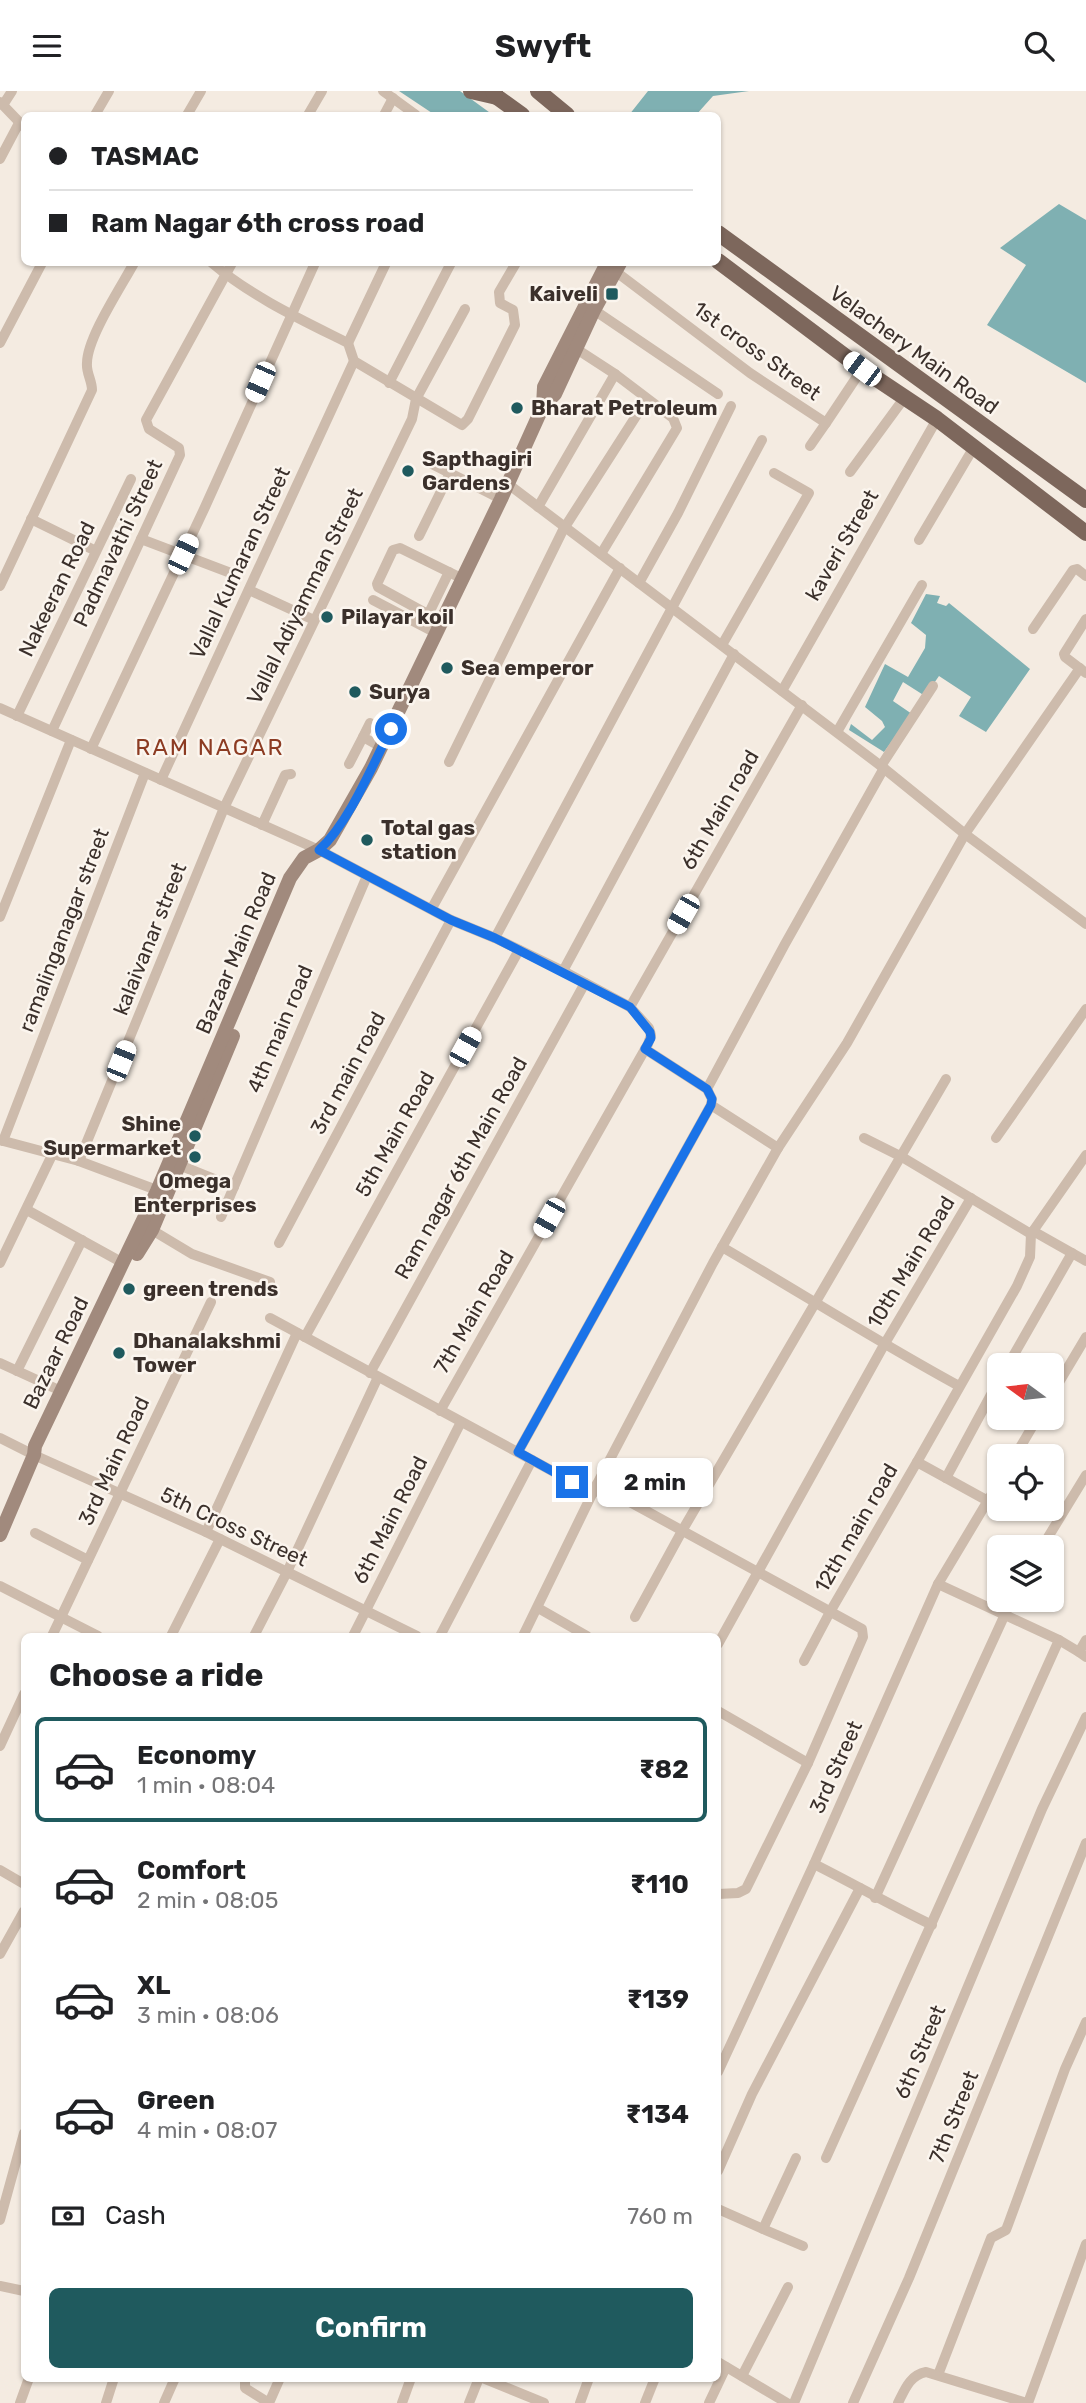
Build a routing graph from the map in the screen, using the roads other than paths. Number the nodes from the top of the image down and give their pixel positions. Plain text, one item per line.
1 (12, 91) edge
2 (109, 91) edge
3 (201, 91) edge
4 (322, 91) edge
5 (383, 91) edge
6 (471, 91) edge
7 (538, 91) edge
8 (495, 94) edge
9 (393, 98) junction
10 (2, 104) edge
11 (97, 112) edge
12 (189, 112) edge
13 (311, 112) edge
14 (386, 112) edge
15 (412, 112) edge
16 (518, 112) edge
17 (563, 112) edge
18 (21, 124) edge
19 (21, 127) edge
20 (0, 159) edge
21 (721, 235) edge
22 (721, 263) edge
23 (40, 266) edge
24 (132, 266) edge
25 (216, 266) edge
26 (230, 266) edge
27 (314, 266) edge
28 (385, 266) edge
29 (450, 266) edge
30 (514, 266) edge
31 (613, 266) edge
32 (614, 266) edge
33 (615, 266) edge
34 (226, 275) junction
35 (465, 309) dead end
36 (594, 310) junction
37 (291, 314) junction
38 (0, 343) edge
39 (348, 344) junction
40 (575, 348) junction
41 (354, 361) junction
42 (862, 369) junction
43 (615, 374) junction
44 (389, 383) junction
45 (718, 394) dead end
46 (905, 397) junction
47 (647, 399) junction
48 (416, 400) junction
49 (543, 406) junction
50 (731, 406) dead end
51 (937, 419) junction
52 (826, 423) junction
53 (762, 440) dead end
54 (810, 446) dead end
55 (974, 447) junction
56 (426, 461) dead end
57 (850, 472) dead end
58 (450, 473) junction
59 (774, 473) dead end
60 (131, 479) dead end
61 (508, 484) junction
62 (501, 499) junction
63 (1086, 500) edge
64 (538, 506) junction
65 (31, 519) junction
66 (565, 527) junction
67 (1086, 533) edge
68 (419, 536) dead end
69 (142, 539) junction
70 (919, 540) dead end
71 (96, 551) junction
72 (183, 554) junction
73 (601, 554) junction
74 (620, 568) junction
75 (449, 572) junction
76 (236, 575) dead end
77 (1086, 576) edge
78 (463, 579) junction
79 (639, 583) junction
80 (922, 585) dead end
81 (0, 586) edge
82 (249, 590) junction
83 (375, 597) dead end
84 (673, 608) junction
85 (428, 615) junction
86 (1086, 619) edge
87 (314, 621) junction
88 (439, 627) junction
89 (1033, 628) dead end
90 (722, 645) junction
91 (734, 654) junction
92 (1083, 670) edge
93 (933, 687) dead end
94 (782, 691) junction
95 (802, 705) junction
96 (0, 708) edge
97 (17, 716) junction
98 (370, 723) dead end
99 (52, 731) junction
100 (838, 732) junction
101 (363, 737) junction
102 (71, 740) junction
103 (381, 747) junction
104 (91, 749) junction
105 (449, 762) dead end
106 (349, 764) dead end
107 (883, 767) junction
108 (145, 773) junction
109 (290, 774) dead end
110 (161, 780) junction
111 (224, 808) junction
112 (262, 825) junction
113 (965, 834) junction
114 (315, 853) junction
115 (367, 876) junction
116 (432, 908) junction
117 (0, 917) edge
118 (451, 920) junction
119 (1086, 924) edge
120 (495, 938) junction
121 (519, 950) junction
122 (563, 971) junction
123 (584, 983) junction
124 (630, 1007) junction
125 (1086, 1009) edge
126 (645, 1049) junction
127 (946, 1079) dead end
128 (707, 1089) junction
129 (711, 1105) junction
130 (864, 1138) dead end
131 (996, 1138) dead end
132 (2, 1140) edge
133 (778, 1148) junction
134 (53, 1153) junction
135 (1086, 1155) edge
136 (902, 1157) junction
137 (79, 1161) junction
138 (179, 1165) junction
139 (234, 1187) junction
140 (162, 1192) junction
141 (971, 1198) junction
142 (27, 1210) junction
143 (221, 1217) dead end
144 (152, 1230) junction
145 (1032, 1232) junction
146 (82, 1240) junction
147 (279, 1243) dead end
148 (722, 1247) junction
149 (1072, 1253) junction
150 (1086, 1261) edge
151 (0, 1263) edge
152 (123, 1263) junction
153 (270, 1282) dead end
154 (211, 1302) dead end
155 (817, 1302) junction
156 (270, 1318) dead end
157 (301, 1335) junction
158 (1086, 1337) edge
159 (884, 1345) junction
160 (1015, 1353) edge
161 (0, 1363) edge
162 (17, 1371) junction
163 (1064, 1374) edge
164 (374, 1375) junction
165 (959, 1386) junction
166 (61, 1391) junction
167 (987, 1402) edge
168 (440, 1411) junction
169 (461, 1422) junction
170 (0, 1438) edge
171 (35, 1451) junction
172 (518, 1452) junction
173 (532, 1460) junction
174 (917, 1462) junction
175 (1085, 1477) edge
176 (946, 1478) junction
177 (595, 1489) junction
178 (120, 1495) junction
179 (987, 1500) edge
180 (987, 1503) edge
181 (682, 1531) junction
182 (206, 1532) junction
183 (35, 1533) dead end
184 (0, 1535) edge
185 (1049, 1535) edge
186 (220, 1539) junction
187 (88, 1560) junction
188 (286, 1572) junction
189 (757, 1573) junction
190 (938, 1584) junction
191 (0, 1585) edge
192 (538, 1608) junction
193 (365, 1612) junction
194 (830, 1612) junction
195 (1005, 1612) edge
196 (1003, 1616) junction
197 (61, 1617) junction
198 (635, 1617) dead end
199 (53, 1633) edge
200 (93, 1633) edge
201 (173, 1633) edge
202 (256, 1633) edge
203 (354, 1633) edge
204 (410, 1633) edge
205 (442, 1633) edge
206 (525, 1633) edge
207 (582, 1633) edge
208 (721, 1639) edge
209 (1059, 1640) junction
210 (1086, 1640) edge
211 (1083, 1654) edge
212 (804, 1661) dead end
213 (21, 1700) edge
214 (721, 1713) edge
215 (1086, 1717) edge
216 (0, 1746) edge
217 (807, 1763) junction
218 (1086, 1843) edge
219 (814, 1864) junction
220 (0, 1870) edge
221 (21, 1882) edge
222 (860, 1888) junction
223 (721, 1894) edge
224 (875, 1898) junction
225 (21, 1916) edge
226 (932, 1925) junction
227 (0, 1954) edge
228 (1086, 2022) edge
229 (721, 2066) edge
230 (21, 2144) edge
231 (796, 2158) dead end
232 (826, 2158) dead end
233 (721, 2164) edge
234 (721, 2210) edge
235 (0, 2220) edge
236 (763, 2229) junction
237 (1086, 2243) edge
238 (803, 2246) dead end
239 (0, 2286) edge
240 (788, 2287) dead end
241 (21, 2290) edge
242 (722, 2364) edge
243 (938, 2375) junction
244 (742, 2376) junction
245 (28, 2382) edge
246 (113, 2382) edge
247 (172, 2382) edge
248 (244, 2382) edge
249 (278, 2382) edge
250 (406, 2382) edge
251 (479, 2382) edge
252 (491, 2382) edge
253 (588, 2382) edge
254 (653, 2382) edge
255 (716, 2382) edge
256 (1013, 2401) edge
257 (20, 2403) edge
258 (106, 2403) edge
259 (164, 2403) edge
260 (269, 2403) edge
261 (402, 2403) edge
262 (469, 2403) edge
263 (544, 2403) edge
264 (580, 2403) edge
265 (645, 2403) edge
266 (709, 2403) edge
267 (787, 2403) edge
268 (794, 2403) edge
269 (853, 2403) edge
270 (898, 2403) edge
271 (1027, 2403) edge

1 - 10 street
2 - 11 street
3 - 12 street
4 - 13 street
5 - 9 street
6 - 8 main road
7 - 17 main road
8 - 16 main road
9 - 14 street
9 - 15 street
10 - 18 street
19 - 20 street
21 - 63 main road, Velachery Main Road
22 - 42 main road, Velachery Main Road
23 - 38 street
24 - 65 street
25 - 34 street
26 - 34 street
27 - 37 street
28 - 39 street
29 - 44 street
30 - 48 street
31 - 49 main road
32 - 36 main road, Bazaar Main Road
33 - 52 street, 1st cross Street
34 - 37 street
34 - 69 street, Padmavathi Street
35 - 48 street, Vallal Adiyamman Street
36 - 40 main road, Bazaar Main Road
36 - 45 street
37 - 39 street
37 - 72 street
39 - 41 street
40 - 43 street
40 - 49 main road, Bazaar Main Road
41 - 44 street
41 - 82 street, Vallal Kumaran Street
42 - 46 main road, Velachery Main Road
42 - 52 street, 1st cross Street
43 - 47 street
43 - 64 street
44 - 48 street
46 - 51 main road, Velachery Main Road
46 - 57 street
47 - 66 street
47 - 73 street
48 - 87 street, Vallal Adiyamman Street
49 - 61 main road, Bazaar Main Road
50 - 79 street
51 - 55 main road, Velachery Main Road
51 - 94 street, kaveri Street
52 - 54 street
53 - 84 street
55 - 67 main road, Velachery Main Road
55 - 70 street
56 - 58 street
58 - 62 street
58 - 68 street
59 - 90 street
60 - 71 street, Nakeeran Road
61 - 62 main road, Bazaar Main Road
61 - 64 street
62 - 78 main road, Bazaar Main Road
64 - 66 street
65 - 71 street
65 - 81 street
66 - 73 street
66 - 105 street
69 - 72 street
69 - 99 street, Padmavathi Street
71 - 97 street, Nakeeran Road
72 - 76 street
72 - 104 street
73 - 74 street
74 - 79 street
74 - 116 street
75 - 78 street
75 - 85 street
75 - 85 street
77 - 89 street
78 - 88 main road, Bazaar Main Road
79 - 84 street
80 - 100 street
82 - 87 street
82 - 110 street, Vallal Kumaran Street
83 - 88 street
84 - 90 street
84 - 120 street
85 - 88 street
86 - 92 street
87 - 111 street, Vallal Adiyamman Street
88 - 103 main road, Bazaar Main Road
90 - 91 street
91 - 94 street
91 - 122 street
92 - 113 street
93 - 107 street
94 - 95 street
95 - 100 street
95 - 124 street, 6th Main road
96 - 97 street
97 - 99 street
98 - 101 street
99 - 102 street
100 - 107 street
101 - 103 street
101 - 106 street
102 - 104 street
102 - 117 street
103 - 114 main road, Bazaar Main Road
104 - 108 street
107 - 113 street
107 - 128 street
108 - 110 street
108 - 132 street, ramalinganagar street
109 - 112 street
110 - 111 street
111 - 112 street
111 - 137 street, kalaivanar street
112 - 114 street
113 - 119 street
113 - 133 street
114 - 115 street
114 - 138 main road
114 - 140 main road, Bazaar Main Road
115 - 116 street
115 - 139 street, 4th main road
116 - 118 street
118 - 120 street
118 - 147 street, 3rd main road
120 - 121 street
121 - 122 street
121 - 157 street, 5th Main Road
122 - 123 street
123 - 124 street
123 - 164 street, Ram nagar 6th Main Road
124 - 126 street
125 - 131 street
126 - 128 street
126 - 168 street, 7th Main Road
127 - 136 street
128 - 129 street
129 - 133 street
129 - 172 street
130 - 136 street
132 - 134 street
133 - 148 street
134 - 137 street
134 - 142 street
135 - 145 street
136 - 141 street
136 - 155 street
137 - 140 street
138 - 139 street
138 - 140 main road
139 - 143 street, 4th main road
140 - 144 main road
140 - 152 main road, Bazaar Road
141 - 145 street
141 - 159 street, 10th Main Road
142 - 146 street
142 - 151 street
144 - 153 street
144 - 171 main road
145 - 149 street
145 - 165 street
146 - 152 street
146 - 162 street
148 - 155 street
148 - 177 street
149 - 150 street
149 - 160 street
152 - 166 main road, Bazaar Road
154 - 178 street, 3rd Main Road
155 - 159 street
155 - 181 street
156 - 157 street
157 - 164 street
157 - 182 street, 5th Main Road
158 - 163 street
159 - 165 street
159 - 189 street, 10th Main Road
161 - 162 street
162 - 166 street
164 - 168 street
164 - 188 street
165 - 174 street
166 - 171 main road, Bazaar Road
167 - 176 street
168 - 169 street
169 - 172 street
169 - 193 street, 6th Main Road
170 - 171 street, 5th Cross Street
171 - 178 street, 5th Cross Street
171 - 184 main road, Bazaar Road
172 - 173 street
173 - 177 street
173 - 205 street
174 - 176 street, 12th main road
174 - 194 street, 12th main road
175 - 185 street
176 - 179 street, 12th main road
177 - 181 street
177 - 192 street
178 - 182 street, 5th Cross Street
178 - 187 street, 3rd Main Road
180 - 190 street, 3rd Street
181 - 189 street
181 - 198 street
182 - 186 street, 5th Cross Street
183 - 187 street
186 - 188 street, 5th Cross Street
186 - 201 street
187 - 197 street, 3rd Main Road
188 - 193 street, 5th Cross Street
188 - 202 street
189 - 194 street
189 - 208 street, 10th Main Road
190 - 196 street
190 - 219 street, 3rd Street
191 - 197 street
192 - 206 street
192 - 207 street
193 - 203 street, 6th Main Road
193 - 204 street, 5th Cross Street
194 - 212 street, 12th main road
194 - 217 street
195 - 196 street
196 - 209 street
196 - 224 street
197 - 199 street, 3rd Main Road
197 - 200 street
209 - 211 street
209 - 226 street
210 - 211 street
213 - 216 street
214 - 217 street
215 - 268 street, 6th Street
217 - 223 street
218 - 269 street, 7th Street
219 - 222 street
219 - 229 street, 3rd Street
220 - 221 street
222 - 224 street
222 - 233 street
224 - 226 street
225 - 227 street
226 - 232 street
228 - 243 street
230 - 235 street
231 - 236 street
234 - 236 street
236 - 238 street
237 - 271 street
239 - 241 street
240 - 244 street
242 - 244 street
243 - 256 street
243 - 270 street
244 - 267 street
245 - 257 street
246 - 258 street
247 - 259 street
248 - 260 street
249 - 260 street
250 - 261 street
251 - 262 street
252 - 263 street
253 - 264 street
254 - 265 street
255 - 266 street
256 - 271 street

